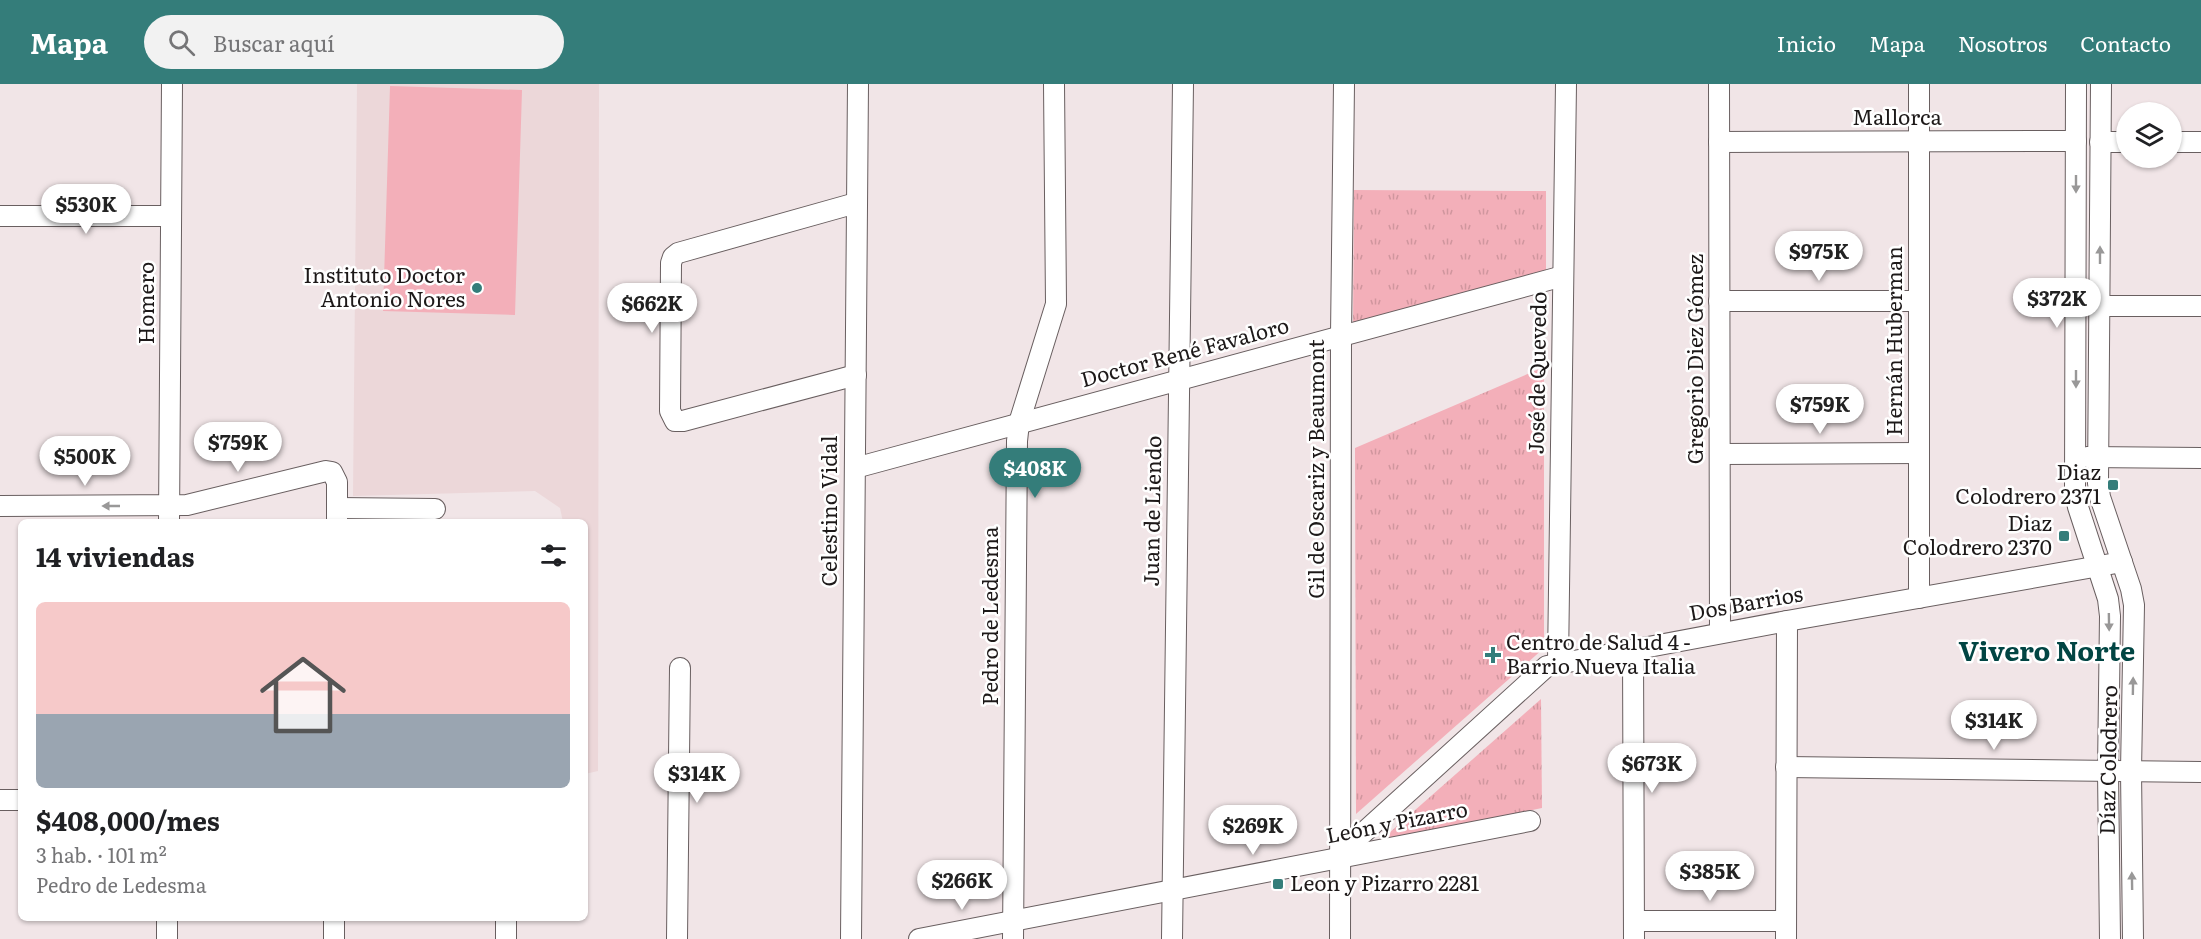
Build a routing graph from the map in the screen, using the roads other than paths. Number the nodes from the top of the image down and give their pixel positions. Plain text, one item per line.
1 (172, 84) edge
2 (859, 84) edge
3 (1054, 84) edge
4 (1183, 84) edge
5 (1344, 84) edge
6 (1566, 84) edge
7 (1719, 84) edge
8 (1919, 84) edge
9 (2076, 84) edge
10 (2101, 84) edge
11 (2076, 141) junction
12 (1719, 142) junction
13 (1919, 142) junction
14 (2100, 142) junction
15 (2116, 142) edge
16 (2182, 142) edge
17 (2201, 142) edge
18 (856, 203) junction
19 (0, 216) edge
20 (171, 216) junction
21 (1563, 276) junction
22 (1719, 301) junction
23 (1919, 301) junction
24 (2099, 306) junction
25 (2201, 306) edge
26 (1341, 336) junction
27 (856, 375) junction
28 (1179, 379) junction
29 (1019, 423) junction
30 (1919, 453) junction
31 (1721, 454) junction
32 (2076, 456) junction
33 (2099, 457) junction
34 (2201, 458) edge
35 (855, 468) junction
36 (0, 506) edge
37 (435, 508) dead end
38 (169, 514) edge
39 (337, 515) edge
40 (2122, 562) junction
41 (2097, 566) junction
42 (1919, 598) junction
43 (1787, 621) junction
44 (1720, 633) junction
45 (1633, 650) junction
46 (1558, 662) junction
47 (680, 668) dead end
48 (1786, 767) junction
49 (2108, 771) junction
50 (2131, 771) junction
51 (2201, 772) edge
52 (0, 800) edge
53 (18, 800) edge
54 (1530, 821) dead end
55 (1340, 856) junction
56 (1172, 891) junction
57 (167, 921) edge
58 (334, 921) edge
59 (506, 921) edge
60 (1013, 930) edge
61 (1634, 930) edge
62 (1786, 930) edge
63 (167, 939) edge
64 (334, 939) edge
65 (506, 939) edge
66 (677, 939) edge
67 (851, 939) edge
68 (919, 939) edge
69 (1172, 939) edge
70 (1340, 939) edge
71 (2110, 939) edge
72 (2133, 939) edge

1 - 20 street, Homero
2 - 18 street, Celestino Vidal
3 - 29 street, Pedro de Ledesma
4 - 28 street, Juan de Liendo
5 - 26 street, Gil de Oscariz y Beaumont
6 - 21 street, José de Quevedo
7 - 12 street, Gregorio Diez Gómez
8 - 13 street, Hernán Huberman
9 - 11 street, Díaz Colodrero
10 - 14 street, Díaz Colodrero
11 - 13 street, Mallorca
11 -> 32 street, Díaz Colodrero
12 - 13 street, Mallorca
12 - 22 street, Gregorio Diez Gómez
13 - 23 street, Hernán Huberman
14 - 15 street
24 -> 14 street, Díaz Colodrero
16 - 17 street
18 - 27 street, Celestino Vidal
18 - 27 street
19 - 20 street
20 - 38 street, Homero
21 - 26 street, Doctor René Favaloro
21 - 46 street, José de Quevedo
22 - 23 street
22 - 31 street, Gregorio Diez Gómez
23 - 30 street, Hernán Huberman
24 - 25 street
24 - 33 street, Díaz Colodrero
26 - 28 street, Doctor René Favaloro
26 - 55 street, Gil de Oscariz y Beaumont
27 - 35 street, Celestino Vidal
28 - 29 street, Doctor René Favaloro
28 - 56 street, Juan de Liendo
29 - 35 street, Doctor René Favaloro
29 - 60 street, Pedro de Ledesma
30 - 31 street
30 - 42 street, Hernán Huberman
31 - 44 street, Gregorio Diez Gómez
32 - 33 street
32 - 41 street, Díaz Colodrero
33 - 34 street
33 - 40 street, Díaz Colodrero
35 - 67 street, Celestino Vidal
38 -> 36 street
37 - 39 street
38 - 39 street
40 - 41 street, Dos Barrios
50 -> 40 street, Díaz Colodrero
41 - 42 street, Dos Barrios
41 -> 49 street, Díaz Colodrero
42 - 43 street, Dos Barrios
43 - 44 street, Dos Barrios
43 - 48 street
44 - 45 street, Dos Barrios
45 - 46 street, Dos Barrios
45 - 61 street
46 - 55 street, Dos Barrios
47 - 66 street
48 - 49 street
48 - 62 street
49 - 50 street
49 - 71 street, Díaz Colodrero
50 - 51 street
72 -> 50 street, Díaz Colodrero
52 - 53 street
54 - 55 street, León y Pizarro
55 - 56 street, León y Pizarro
55 - 70 street, Gil de Oscariz y Beaumont
56 - 60 street, León y Pizarro
56 - 69 street, Juan de Liendo
57 - 63 street
58 - 64 street
59 - 65 street
60 - 68 street, León y Pizarro
61 - 62 street

